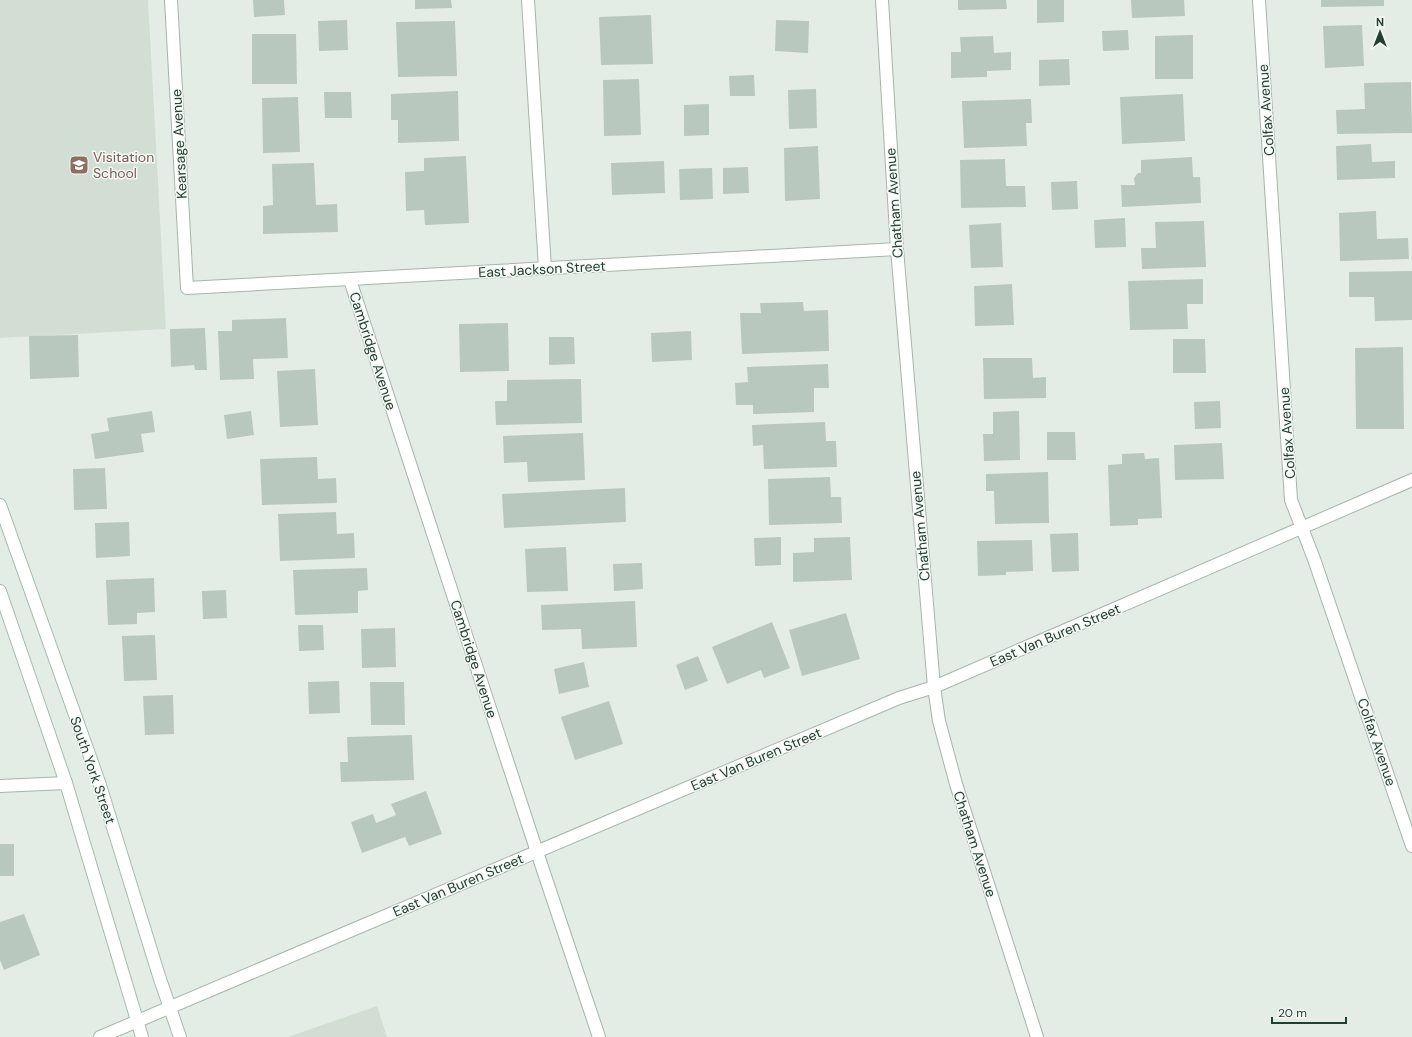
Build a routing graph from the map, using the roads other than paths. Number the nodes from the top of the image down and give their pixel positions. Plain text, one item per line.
1 (171, 0) edge
2 (528, 0) edge
3 (882, 0) edge
4 (1259, 0) edge
5 (897, 249) junction
6 (545, 268) junction
7 (350, 280) junction
8 (187, 288) joint
9 (1412, 480) edge
10 (0, 505) edge
11 (1302, 528) junction
12 (0, 591) edge
13 (934, 687) junction
14 (66, 783) junction
15 (0, 786) edge
16 (1412, 846) edge
17 (536, 852) junction
18 (170, 1007) junction
19 (137, 1022) junction
20 (100, 1037) edge
21 (142, 1037) edge
22 (180, 1037) edge
23 (599, 1037) edge
24 (1037, 1037) edge

1 - 8 street, Kearsage Avenue
2 - 6 street
3 - 5 street, Chatham Avenue
4 - 11 street, Colfax Avenue
5 - 6 street, East Jackson Street
5 - 13 street, Chatham Avenue
6 - 7 street, East Jackson Street
7 - 8 street, East Jackson Street
7 - 17 street, Cambridge Avenue
9 - 11 street, East Van Buren Street
10 - 18 street, South York Street
11 - 13 street, East Van Buren Street
11 - 16 street, Colfax Avenue
12 - 14 street
13 - 17 street, East Van Buren Street
13 - 24 street, Chatham Avenue
14 - 15 street
14 - 19 street
17 - 18 street, East Van Buren Street
17 - 23 street, Cambridge Avenue
18 - 19 street, East Van Buren Street
18 - 22 street, South York Street
19 - 20 street, East Van Buren Street
19 - 21 street

